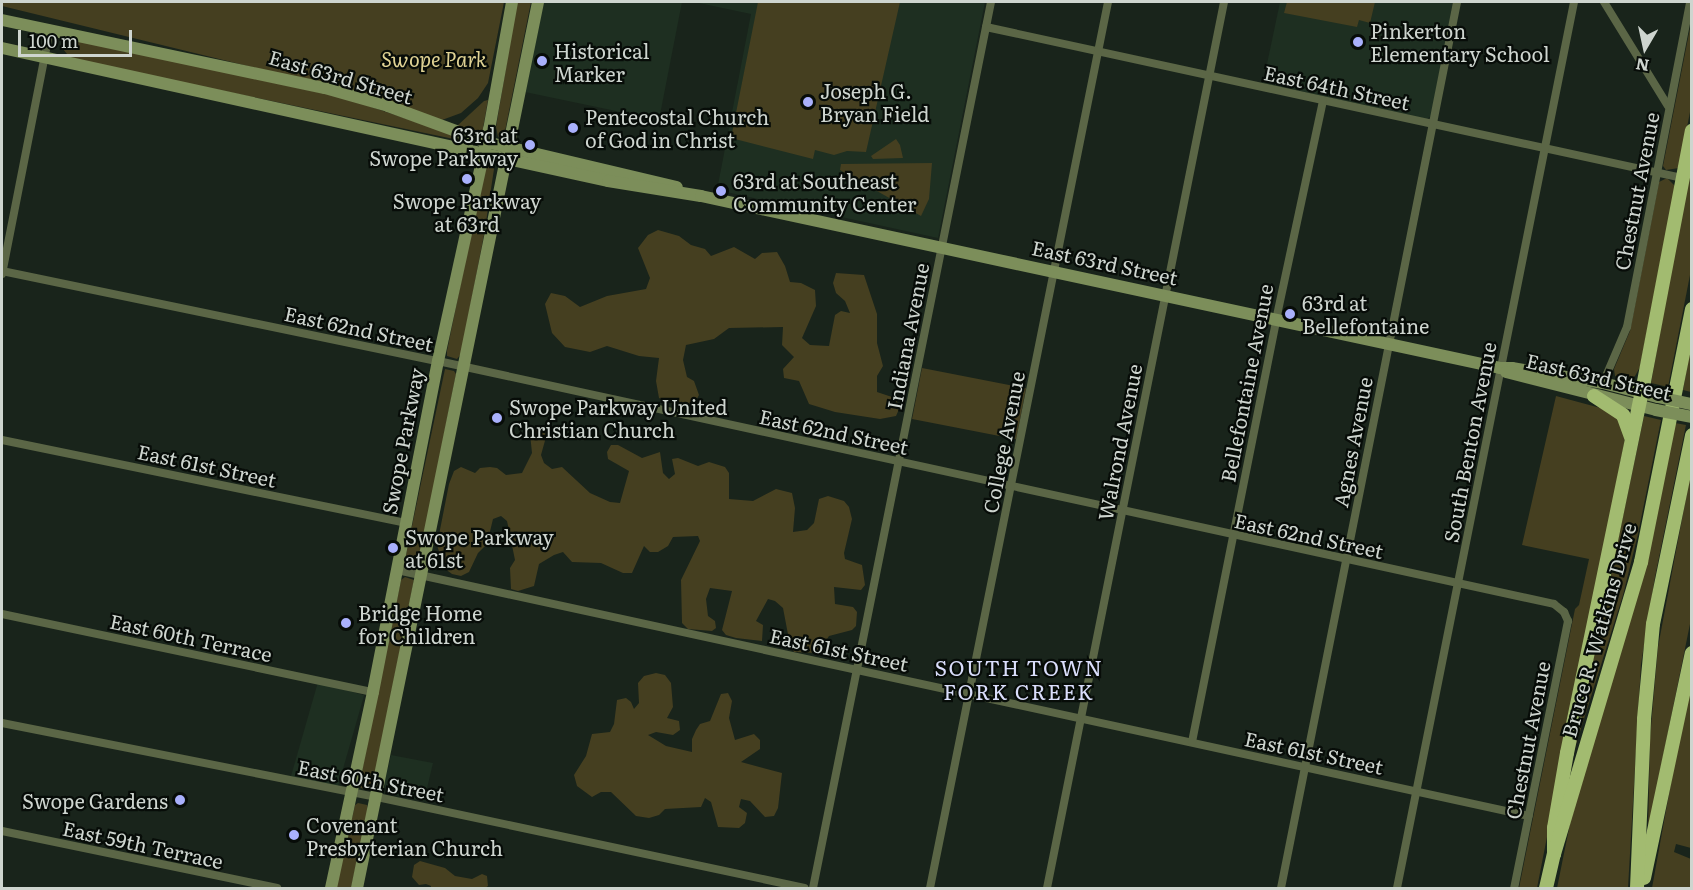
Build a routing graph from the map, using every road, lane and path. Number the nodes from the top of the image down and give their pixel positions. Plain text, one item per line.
1 (512, 2) edge
2 (538, 2) edge
3 (991, 2) edge
4 (1108, 2) edge
5 (1224, 2) edge
6 (1457, 2) edge
7 (1574, 2) edge
8 (1604, 2) edge
9 (1690, 2) edge
10 (2, 20) edge
11 (986, 27) junction
12 (50, 28) junction
13 (2, 48) edge
14 (1098, 52) junction
15 (44, 58) junction
16 (1210, 76) junction
17 (1323, 101) junction
18 (1668, 106) junction
19 (1433, 124) junction
20 (1692, 131) edge
21 (484, 147) junction
22 (1545, 147) junction
23 (507, 153) junction
24 (1656, 171) junction
25 (1682, 178) junction
26 (942, 247) junction
27 (1054, 271) junction
28 (2, 272) edge
29 (1166, 296) junction
30 (1692, 309) edge
31 (1275, 320) junction
32 (1388, 344) junction
33 (438, 361) junction
34 (465, 367) junction
35 (1500, 368) junction
36 (1603, 383) junction
37 (1594, 396) junction
38 (1640, 399) junction
39 (1692, 404) edge
40 (1692, 417) edge
41 (1692, 435) edge
42 (1632, 437) junction
43 (2, 440) edge
44 (899, 462) junction
45 (1011, 486) junction
46 (1122, 511) junction
47 (406, 523) junction
48 (1233, 535) junction
49 (1346, 560) junction
50 (397, 570) junction
51 (423, 576) junction
52 (1457, 583) junction
53 (1554, 604) joint
54 (2, 614) edge
55 (1692, 653) edge
56 (857, 670) junction
57 (374, 692) junction
58 (969, 694) junction
59 (1081, 718) junction
60 (2, 723) edge
61 (1192, 742) junction
62 (1305, 767) junction
63 (1416, 792) junction
64 (352, 794) junction
65 (377, 797) junction
66 (1529, 816) junction
67 (2, 831) edge
68 (1554, 854) junction
69 (277, 888) edge
70 (331, 888) edge
71 (357, 888) edge
72 (804, 888) edge
73 (813, 888) edge
74 (930, 888) edge
75 (1047, 888) edge
76 (1281, 888) edge
77 (1397, 888) edge
78 (1514, 888) edge
79 (1546, 888) edge
80 (1639, 888) edge

1 - 21 main road, Swope Parkway
2 - 23 main road
3 - 11 street, Indiana Avenue
4 - 14 street, College Avenue
5 - 16 street, Walrond Avenue
6 - 19 street, Agnes Avenue
7 - 22 street, South Benton Avenue
8 - 18 street
9 - 18 street, Chestnut Avenue
10 - 12 main road, East 63rd Street
11 - 14 street, East 64th Street
11 - 26 street, Indiana Avenue
12 - 15 street
12 - 21 main road, East 63rd Street
13 - 15 main road, East 63rd Street
14 - 16 street, East 64th Street
14 - 27 street, College Avenue
15 - 21 main road, East 63rd Street
15 - 28 street
16 - 17 street, East 64th Street
16 - 29 street, Walrond Avenue
17 - 19 street, East 64th Street
17 - 31 street, Bellefontaine Avenue
18 - 24 street, Chestnut Avenue
19 - 22 street, East 64th Street
19 - 32 street, Agnes Avenue
20 - 25 highway
21 - 23 main road, East 63rd Street
21 - 33 main road, Swope Parkway
22 - 24 street, East 64th Street
22 - 35 street, South Benton Avenue
23 - 26 main road, East 63rd Street
23 - 34 main road
24 - 25 street, East 64th Street
24 - 36 street, Chestnut Avenue
25 - 38 highway
26 - 27 main road, East 63rd Street
26 - 44 street, Indiana Avenue
27 - 29 main road, East 63rd Street
27 - 45 street, College Avenue
28 - 33 street, East 62nd Street
29 - 31 main road, East 63rd Street
29 - 46 street, Walrond Avenue
30 - 68 highway, Bruce R. Watkins Drive
31 - 32 main road, East 63rd Street
31 - 48 street, Bellefontaine Avenue
32 - 35 main road, East 63rd Street
32 - 49 street, Agnes Avenue
33 - 34 street, East 62nd Street
33 - 47 main road, Swope Parkway
34 - 44 street, East 62nd Street
34 - 51 main road
35 - 36 main road, East 63rd Street
35 - 37 main road, East 63rd Street
35 - 52 street, South Benton Avenue
36 - 38 main road, East 63rd Street
37 - 38 main road, East 63rd Street
37 - 42 highway
38 - 39 main road, East 63rd Street, bridge
38 - 40 main road, East 63rd Street, bridge
38 - 42 highway
41 - 80 highway
42 - 68 highway
43 - 47 street, East 61st Street
44 - 45 street, East 62nd Street
44 - 56 street, Indiana Avenue
45 - 46 street, East 62nd Street
45 - 58 street, College Avenue
46 - 48 street, East 62nd Street
46 - 59 street, Walrond Avenue
47 - 50 main road, Swope Parkway
48 - 49 street, East 62nd Street
48 - 61 street, Bellefontaine Avenue
49 - 52 street, East 62nd Street
49 - 62 street, Agnes Avenue
50 - 51 street, East 61st Street
50 - 57 main road, Swope Parkway
51 - 56 street, East 61st Street
51 - 65 main road
52 - 53 street, East 62nd Street
52 - 63 street, South Benton Avenue
53 - 66 street, Chestnut Avenue
54 - 57 street, East 60th Terrace
55 - 80 highway
56 - 58 street, East 61st Street
56 - 73 street, Indiana Avenue
57 - 64 main road, Swope Parkway
58 - 59 street, East 61st Street
58 - 74 street, College Avenue
59 - 61 street, East 61st Street
59 - 75 street, Walrond Avenue
60 - 64 street, East 60th Street
61 - 62 street, East 61st Street
62 - 63 street, East 61st Street
62 - 76 street, Agnes Avenue
63 - 66 street, East 61st Street
63 - 77 street, South Benton Avenue
64 - 65 street, East 60th Street
64 - 70 main road, Swope Parkway
65 - 71 main road
65 - 72 street, East 60th Street
66 - 78 street, Chestnut Avenue
67 - 69 street, East 59th Terrace
68 - 79 highway, Bruce R. Watkins Drive

